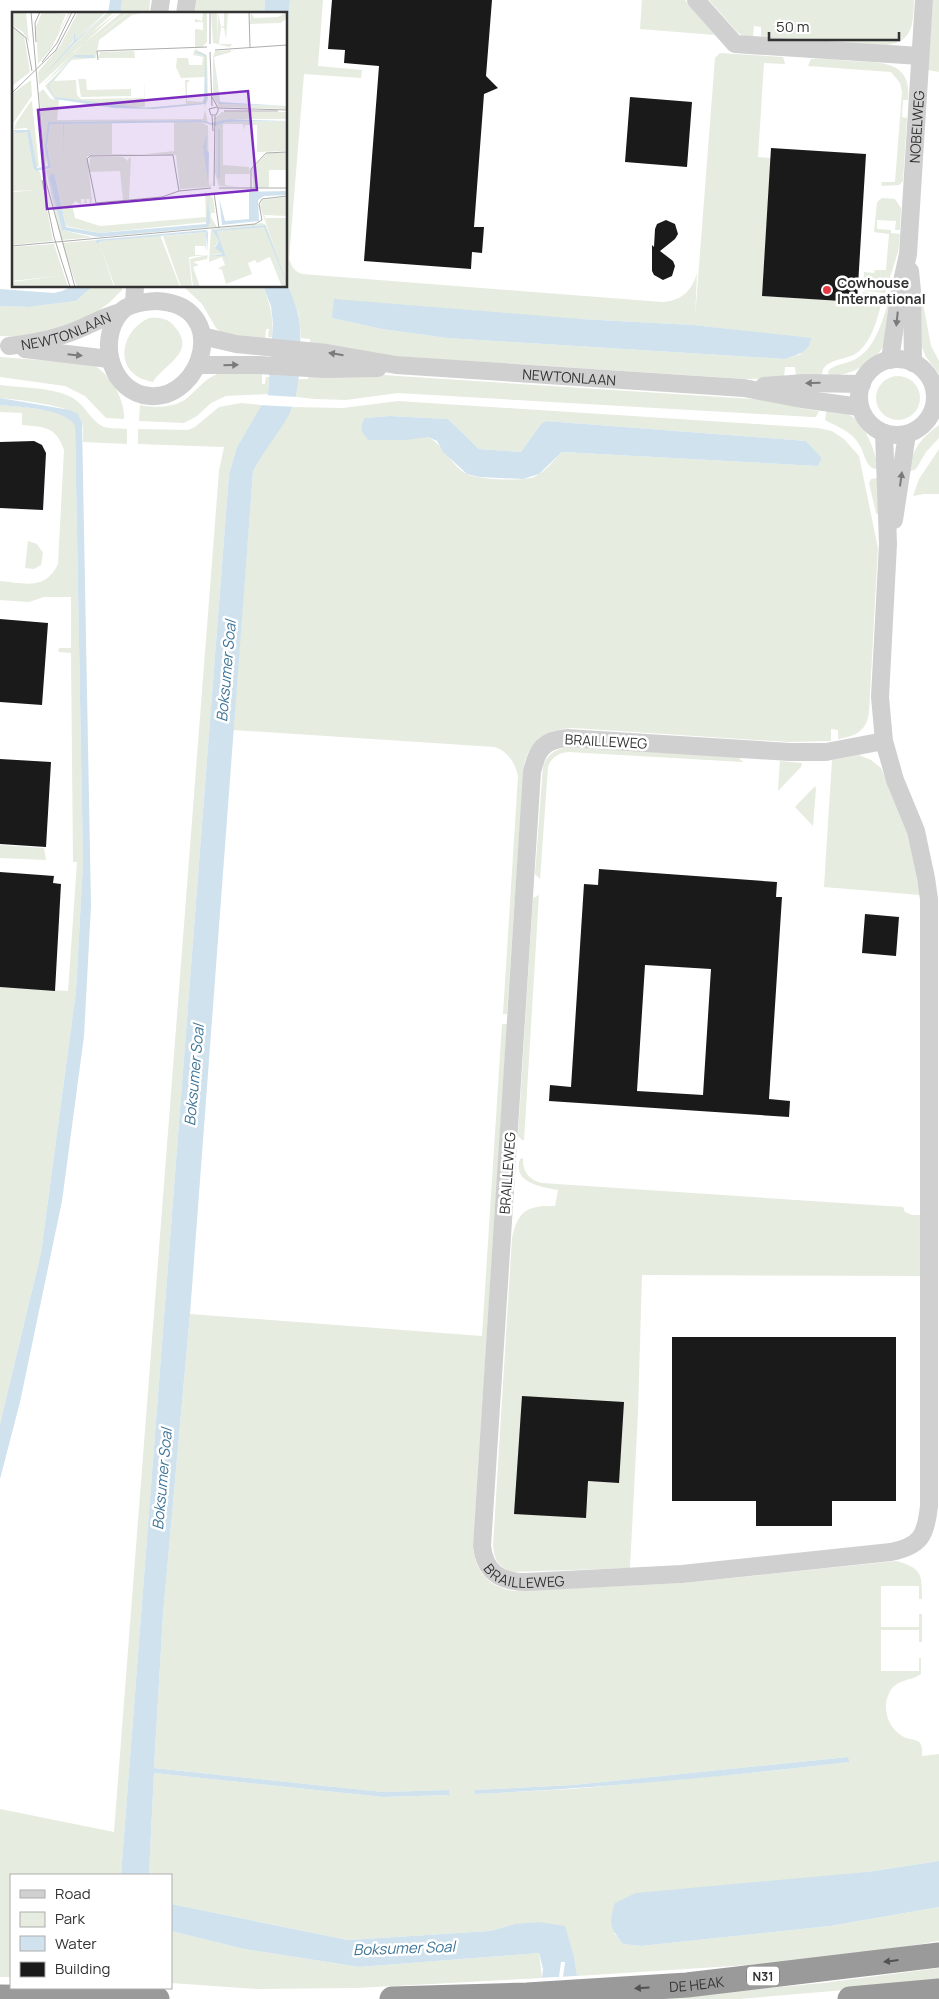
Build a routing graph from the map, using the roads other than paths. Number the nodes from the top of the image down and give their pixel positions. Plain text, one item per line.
1 (696, 0) edge
2 (924, 0) edge
3 (920, 56) junction
4 (908, 254) junction
5 (134, 288) edge
6 (127, 308) junction
7 (202, 336) junction
8 (5, 346) edge
9 (265, 356) junction
10 (109, 359) junction
11 (890, 360) junction
12 (912, 362) junction
13 (198, 365) junction
14 (862, 384) junction
15 (744, 388) junction
16 (937, 389) edge
17 (860, 406) junction
18 (936, 410) edge
19 (884, 433) junction
20 (907, 434) junction
21 (888, 544) junction
22 (884, 741) junction
23 (939, 1956) edge
24 (939, 1991) edge
25 (0, 1997) edge
26 (157, 1999) edge
27 (392, 1999) edge
28 (850, 1999) edge

1 - 3 street
2 - 3 street, NOBELWEG
3 - 4 street, NOBELWEG
4 -> 11 street, NOBELWEG
4 - 12 street, NOBELWEG
5 - 6 street
6 - 7 street
6 - 8 street, NEWTONLAAN
6 - 10 street
7 - 9 street, NEWTONLAAN
7 - 13 street
8 -> 10 street, NEWTONLAAN
13 -> 9 street, NEWTONLAAN
9 - 15 street, NEWTONLAAN
10 - 13 street
11 - 12 street
11 - 14 street
12 - 16 street
14 -> 15 street, NEWTONLAAN
14 - 17 street
15 - 17 street, NEWTONLAAN
16 - 18 street
17 - 19 street
18 - 20 street
19 - 20 street
19 - 21 street, BRAILLEWEG
21 -> 20 street, BRAILLEWEG
21 - 22 street, BRAILLEWEG
22 - 22 street, BRAILLEWEG
23 -> 27 highway, DE HEAK / N31
24 - 28 highway
25 - 26 highway

